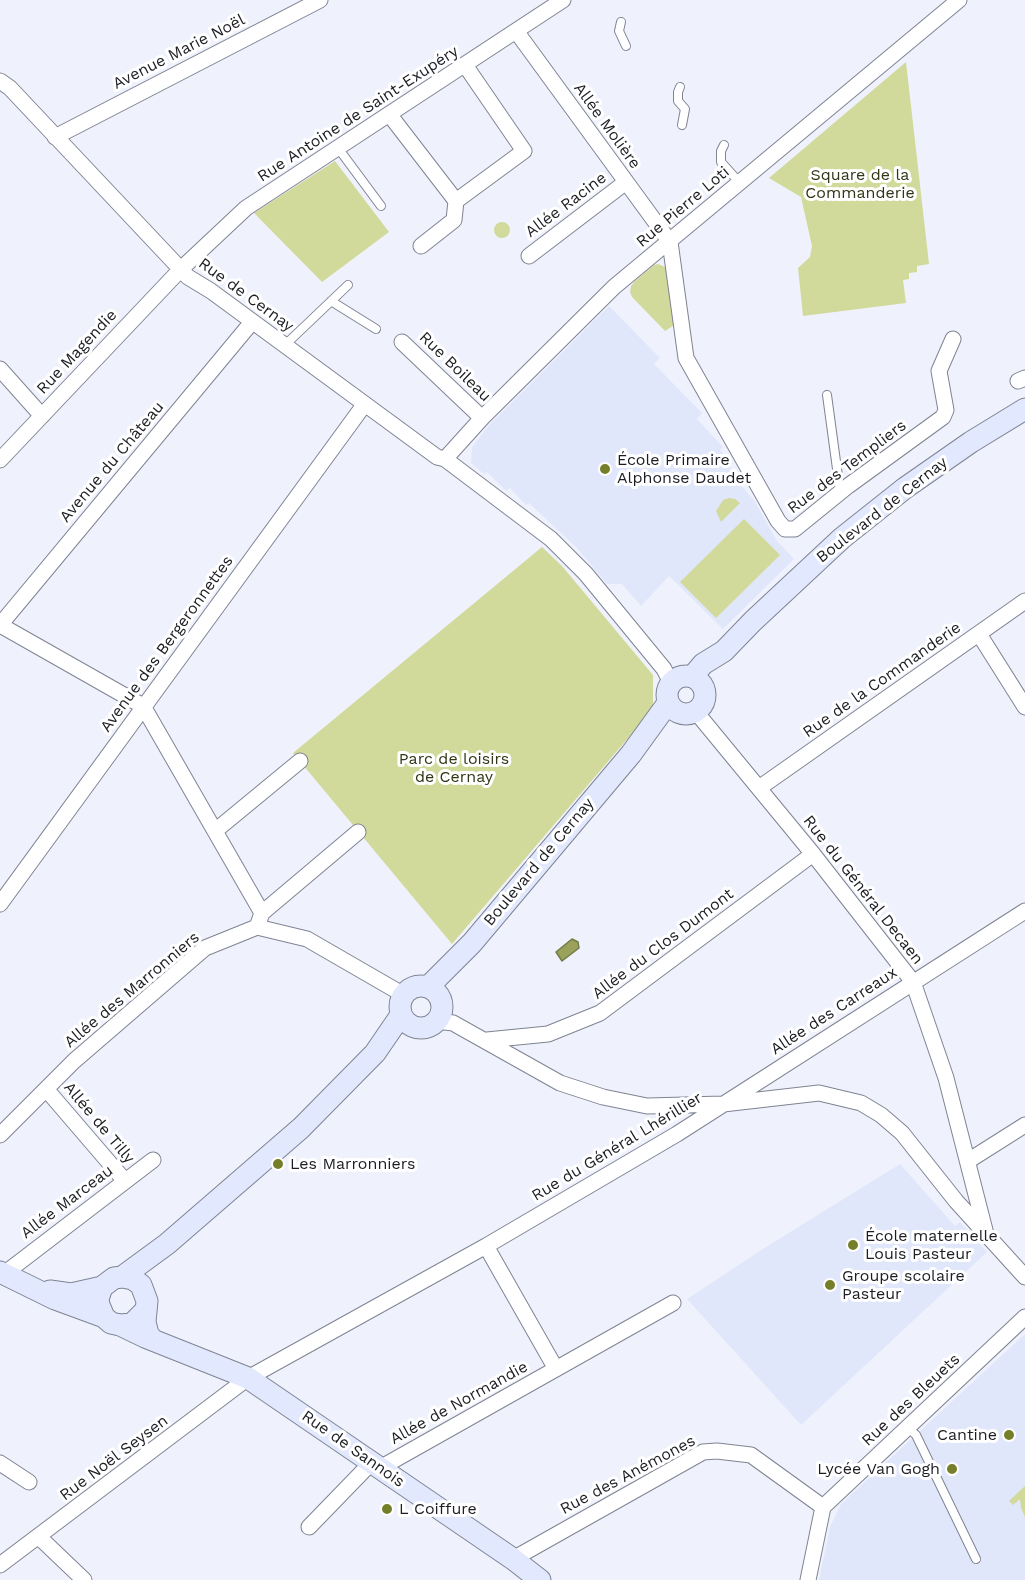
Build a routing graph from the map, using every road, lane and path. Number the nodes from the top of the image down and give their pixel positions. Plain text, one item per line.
1 (320, 0) edge
2 (563, 0) edge
3 (960, 0) edge
4 (621, 22) dead end
5 (516, 31) junction
6 (626, 46) dead end
7 (465, 65) junction
8 (0, 81) edge
9 (680, 87) dead end
10 (389, 114) junction
11 (682, 124) dead end
12 (55, 137) junction
13 (724, 145) dead end
14 (338, 148) junction
15 (626, 182) junction
16 (740, 183) junction
17 (456, 201) junction
18 (381, 206) dead end
19 (670, 242) junction
20 (421, 246) dead end
21 (529, 256) dead end
22 (181, 269) junction
23 (348, 285) dead end
24 (331, 301) junction
25 (252, 322) junction
26 (376, 329) dead end
27 (953, 339) dead end
28 (402, 342) dead end
29 (285, 345) junction
30 (0, 369) edge
31 (827, 395) dead end
32 (364, 405) junction
33 (1025, 409) edge
34 (42, 416) junction
35 (482, 418) junction
36 (445, 459) junction
37 (0, 460) edge
38 (840, 492) junction
39 (1025, 601) edge
40 (0, 625) edge
41 (979, 634) junction
42 (698, 681) junction
43 (678, 703) junction
44 (144, 706) junction
45 (1025, 707) edge
46 (300, 761) dead end
47 (759, 788) junction
48 (215, 831) junction
49 (358, 832) dead end
50 (813, 854) junction
51 (0, 904) edge
52 (1025, 911) edge
53 (260, 920) junction
54 (913, 982) junction
55 (440, 1008) junction
56 (407, 1012) junction
57 (487, 1040) junction
58 (46, 1089) junction
59 (723, 1104) junction
60 (1025, 1125) edge
61 (0, 1135) edge
62 (153, 1160) dead end
63 (968, 1161) junction
64 (125, 1181) junction
65 (986, 1233) junction
66 (167, 1244) junction
67 (486, 1246) junction
68 (2, 1273) edge
69 (122, 1277) junction
70 (1025, 1277) edge
71 (29, 1287) junction
72 (102, 1287) junction
73 (144, 1290) junction
74 (673, 1303) dead end
75 (144, 1312) junction
76 (1025, 1317) edge
77 (112, 1321) junction
78 (153, 1340) junction
79 (556, 1369) junction
80 (248, 1378) junction
81 (908, 1428) junction
82 (0, 1463) edge
83 (376, 1465) junction
84 (29, 1482) dead end
85 (823, 1507) junction
86 (309, 1527) dead end
87 (39, 1537) junction
88 (513, 1558) junction
89 (976, 1559) dead end
90 (0, 1565) edge
91 (84, 1580) edge
92 (540, 1580) edge
93 (808, 1580) edge

1 - 12 street, Avenue Marie Noël
2 - 5 street, Rue Antoine de Saint-Exupéry
3 - 16 street, Rue Pierre Loti
4 - 6 lane
5 - 7 street, Rue Antoine de Saint-Exupéry
5 - 15 street, Allée Molière
7 - 10 street, Rue Antoine de Saint-Exupéry
7 - 17 street
8 - 12 street, Rue de Cernay
9 - 11 lane
10 - 14 street, Rue Antoine de Saint-Exupéry
10 - 17 street
12 - 22 street, Rue de Cernay
13 - 16 lane
14 - 18 lane
14 - 22 street, Rue Antoine de Saint-Exupéry
15 - 19 street, Allée Molière
15 - 21 street, Allée Racine
16 - 19 street, Rue Pierre Loti
17 - 20 street
19 - 35 street, Rue Pierre Loti
19 - 38 street, Rue des Templiers
22 - 25 street, Rue de Cernay
22 - 34 street, Rue Magendie
23 - 24 lane
24 - 26 lane
24 - 29 lane
25 - 29 street, Rue de Cernay
25 - 40 street, Avenue du Château
27 - 38 street, Rue des Templiers
28 - 35 street, Rue Boileau
29 - 32 street, Rue de Cernay
30 - 34 street
31 - 38 lane
32 - 36 street, Rue de Cernay
32 - 44 street, Avenue des Bergeronnettes
33 - 42 street, Boulevard de Cernay
34 - 37 street, Rue Magendie
35 - 36 street, Rue Pierre Loti
36 - 43 street, Rue du Général Decaen
39 - 41 street, Rue de la Commanderie
40 - 44 street
41 - 45 street
41 - 47 street, Rue de la Commanderie
42 - 43 street
42 - 43 street, Boulevard de Cernay
43 - 47 street, Rue du Général Decaen
43 - 55 street, Boulevard de Cernay
44 - 48 street
44 - 51 street, Avenue des Bergeronnettes
46 - 48 street
47 - 50 street, Rue du Général Decaen
48 - 53 street
49 - 53 street, Allée des Marronniers
50 - 54 street, Rue du Général Decaen
50 - 57 street, Allée du Clos Dumont
52 - 54 street, Allée des Carreaux
53 - 56 street
53 - 58 street, Allée des Marronniers
54 - 59 street, Allée des Carreaux
54 - 63 street, Rue du Général Decaen
55 - 56 street
55 - 56 street
55 - 57 street
56 - 66 street
57 - 59 street
58 - 61 street, Allée des Marronniers
58 - 64 street, Allée de Tilly
59 - 65 street, Rue du Général Lhérillier
59 - 67 street, Rue du Général Lhérillier
60 - 63 street
62 - 64 street, Allée Marceau
63 - 65 street, Rue du Général Decaen
64 - 68 street, Allée Marceau
65 - 70 street, Rue du Général Decaen
66 - 69 street
66 - 73 street
67 - 79 street, Allée de Normandie
67 - 80 street, Rue du Général Lhérillier
68 - 71 street, Rue de Sannois
69 - 72 street
69 - 73 street
71 - 72 street, Rue de Sannois
71 - 77 street, Rue de Sannois
72 - 77 street
73 - 75 street
74 - 79 street, Allée de Normandie
75 - 77 street
75 - 78 street
76 - 81 street, Rue des Bleuets
77 - 78 street, Rue de Sannois
78 - 80 street, Rue de Sannois
79 - 83 street, Allée de Normandie
80 - 83 street, Rue de Sannois
80 - 87 street, Rue Noël Seysen
81 - 85 street, Rue des Bleuets
81 - 89 lane
82 - 84 street
83 - 86 street, Allée de Normandie
83 - 88 street, Rue de Sannois
85 - 88 street, Rue des Anémones
85 - 93 street
87 - 90 street, Rue Noël Seysen
87 - 91 street
88 - 92 street, Rue de Sannois

